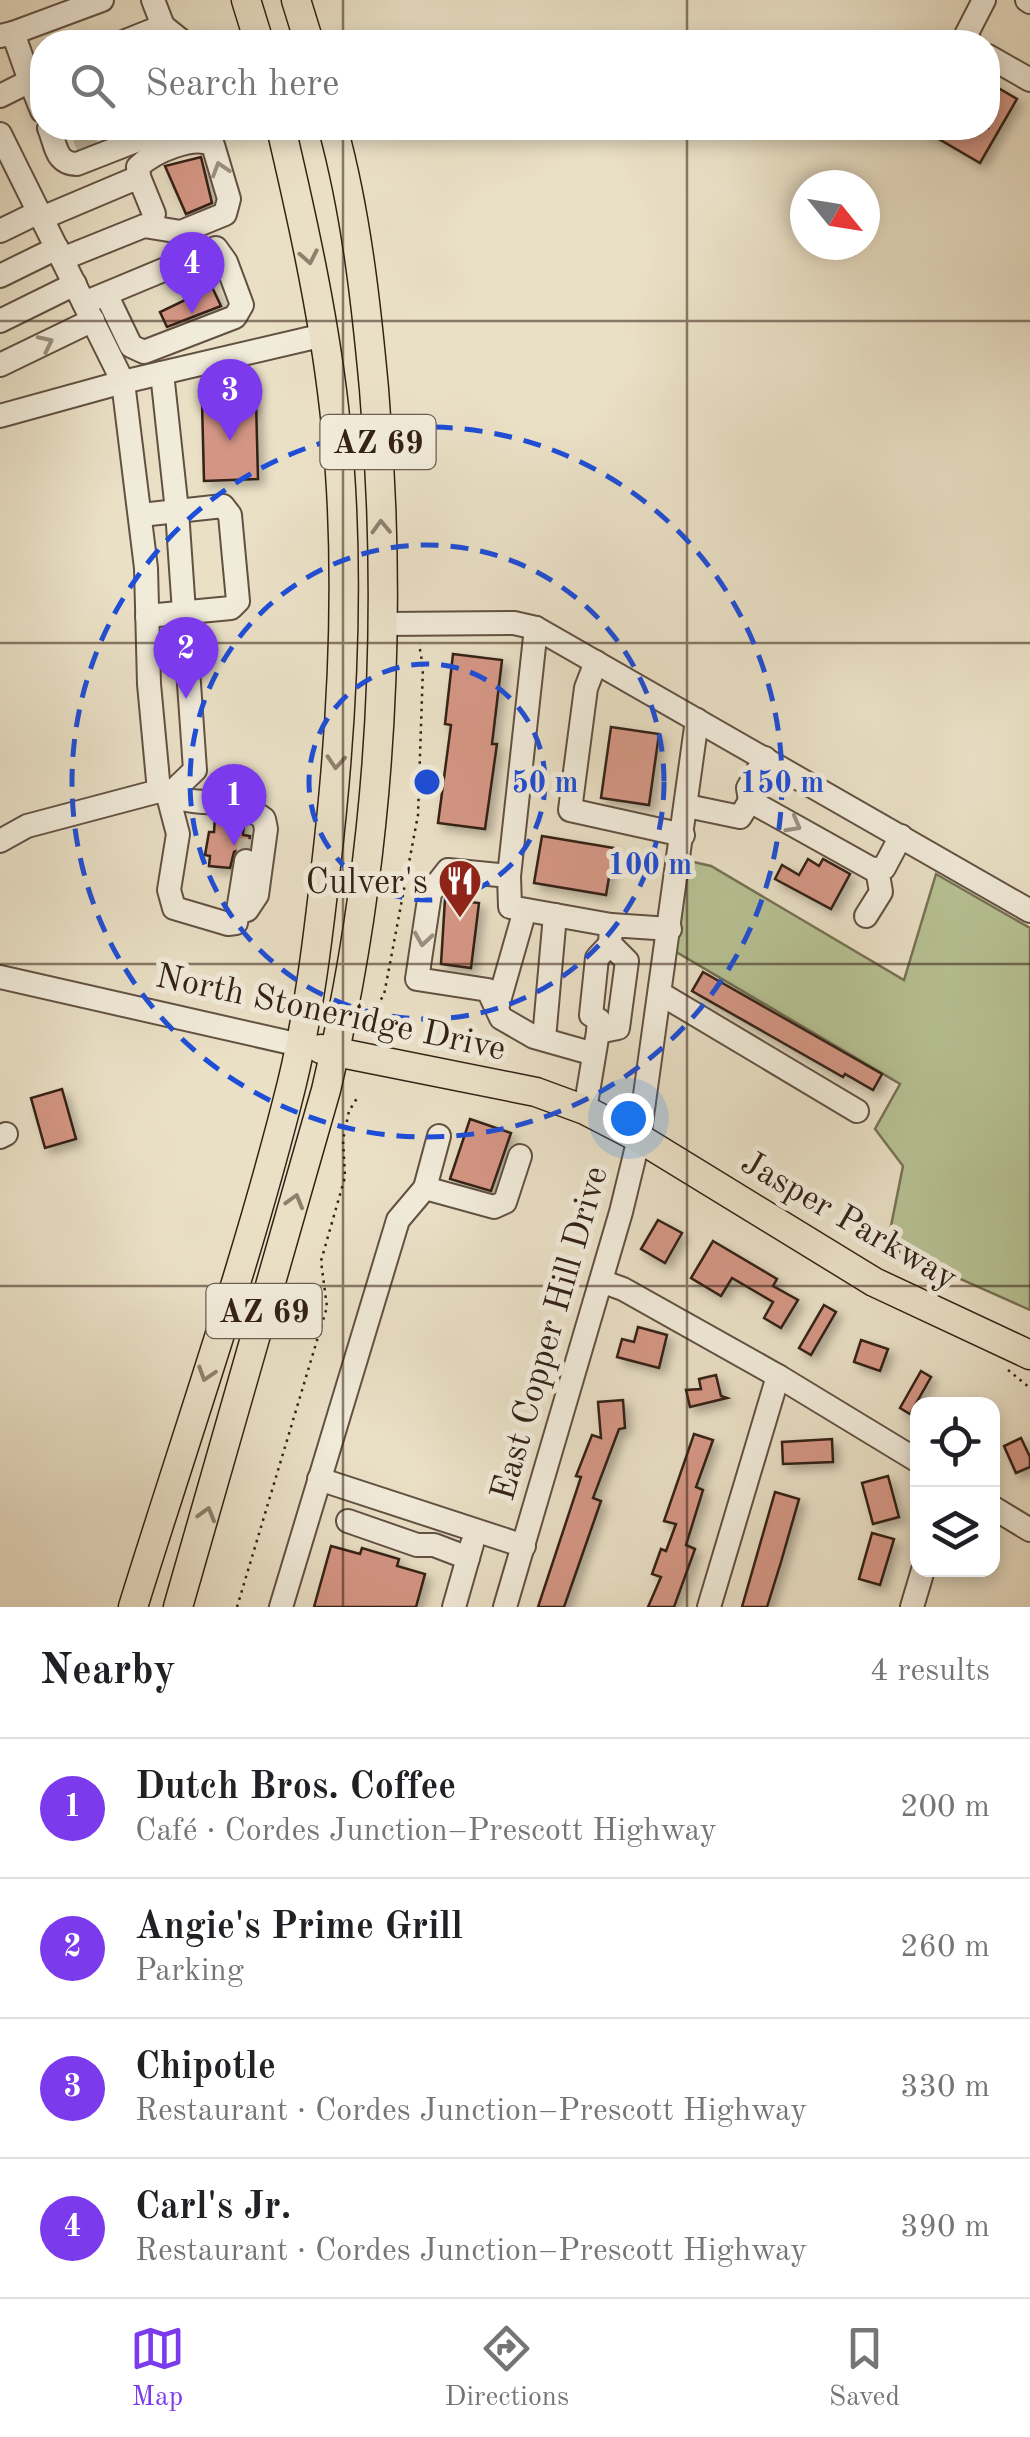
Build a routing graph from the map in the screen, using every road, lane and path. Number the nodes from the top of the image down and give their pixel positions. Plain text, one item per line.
1 (102, 0) edge
2 (152, 0) edge
3 (246, 0) edge
4 (296, 0) edge
5 (984, 0) edge
6 (163, 26) junction
7 (153, 30) edge
8 (168, 30) edge
9 (255, 30) edge
10 (305, 30) edge
11 (968, 30) edge
12 (7, 35) edge
13 (1000, 63) edge
14 (30, 70) edge
15 (1030, 80) edge
16 (30, 82) edge
17 (0, 96) edge
18 (1, 139) edge
19 (108, 140) edge
20 (138, 140) edge
21 (283, 140) edge
22 (335, 140) edge
23 (60, 141) edge
24 (103, 142) tunnel mouth
25 (139, 177) junction
26 (10, 180) edge
27 (40, 215) junction
28 (149, 220) junction
29 (0, 231) edge
30 (59, 254) junction
31 (0, 276) edge
32 (90, 300) junction
33 (0, 320) edge
34 (324, 335) junction
35 (0, 365) edge
36 (162, 373) junction
37 (124, 382) junction
38 (0, 416) edge
39 (177, 511) junction
40 (140, 514) junction
41 (185, 612) junction
42 (147, 616) junction
43 (398, 624) junction
44 (536, 628) junction
45 (596, 662) junction
46 (698, 720) junction
47 (764, 758) junction
48 (163, 794) junction
49 (750, 801) junction
50 (686, 806) junction
51 (254, 811) junction
52 (683, 835) junction
53 (254, 836) tunnel mouth
54 (901, 836) junction
55 (0, 841) edge
56 (246, 860) tunnel mouth
57 (877, 869) junction
58 (509, 876) junction
59 (518, 908) junction
60 (1030, 911) edge
61 (556, 915) junction
62 (242, 916) junction
63 (866, 916) dead end
64 (670, 929) junction
65 (611, 934) junction
66 (0, 978) edge
67 (661, 994) junction
68 (496, 1008) junction
69 (368, 1018) dead end
70 (544, 1040) junction
71 (596, 1043) junction
72 (300, 1045) junction
73 (335, 1051) junction
74 (359, 1095) dead end
75 (585, 1110) junction
76 (858, 1111) dead end
77 (439, 1136) dead end
78 (638, 1138) junction
79 (520, 1156) dead end
80 (425, 1188) junction
81 (601, 1281) junction
82 (1030, 1355) edge
83 (778, 1376) junction
84 (910, 1455) edge
85 (319, 1478) junction
86 (1000, 1512) edge
87 (348, 1521) dead end
88 (1030, 1530) edge
89 (476, 1531) junction
90 (524, 1546) junction
91 (468, 1558) junction
92 (921, 1577) edge
93 (133, 1607) edge
94 (178, 1607) edge
95 (237, 1607) edge
96 (281, 1607) edge
97 (454, 1607) edge
98 (506, 1607) edge
99 (709, 1607) edge
100 (912, 1607) edge

1 - 12 street
2 - 6 street
3 - 9 main road
4 - 10 main road
5 - 11 street
6 - 7 street
6 - 8 street
12 - 14 street
13 - 15 street
16 - 17 street
18 - 26 street
19 - 24 street
20 - 23 street
21 -> 34 main road, AZ 69
43 -> 22 main road, AZ 69
25 - 27 street
25 - 28 street
28 -> 25 street
26 - 27 street
27 - 29 street
27 - 30 street
28 - 30 street
30 - 31 street
30 - 32 street
32 - 32 street
32 - 33 street
35 -> 32 street
32 - 37 street
34 - 36 street
34 -> 72 main road, AZ 69
36 - 37 street
36 - 39 street
37 - 38 street
37 - 40 street
39 - 40 street
39 - 41 street
39 - 41 street
40 - 42 street
41 - 42 street
41 - 48 street
42 - 48 street
43 - 44 street
43 - 69 path
43 - 73 main road, AZ 69
44 - 45 street
44 - 58 street
45 - 46 street
45 - 52 street
46 - 47 street
46 - 50 street, East Copper Hill Drive
47 - 49 street
47 - 54 street
48 - 51 street
48 - 55 street
48 - 62 street
49 - 50 street
49 -> 57 street
50 - 52 street, East Copper Hill Drive
51 - 53 street
51 - 62 street
52 - 64 street, East Copper Hill Drive
54 - 57 street
54 - 60 street
56 - 62 street
57 - 63 street
58 - 59 street
58 -> 68 street
59 - 61 street
59 - 68 street
61 - 65 street
61 - 70 street
64 - 65 street
64 - 67 street, East Copper Hill Drive
65 - 71 street
66 - 72 street, North Stoneridge Drive
67 - 76 street
67 - 78 street, East Copper Hill Drive
68 - 70 street
70 - 71 street
71 - 75 street
72 - 73 main road, North Stoneridge Drive
72 -> 93 main road, AZ 69
73 - 75 main road, North Stoneridge Drive
94 -> 73 main road, AZ 69
74 - 95 path
75 - 78 main road, North Stoneridge Drive
77 - 80 street
78 - 81 street, East Copper Hill Drive
78 - 82 main road, Jasper Parkway
79 - 80 street
80 - 85 street
81 - 83 street
81 - 90 street, East Copper Hill Drive
83 - 84 street
83 - 99 street
85 - 89 street
85 - 96 street
86 - 88 street
87 - 91 street
89 - 90 street
89 - 91 street
90 - 98 street, East Copper Hill Drive
91 - 97 street
92 - 100 street

